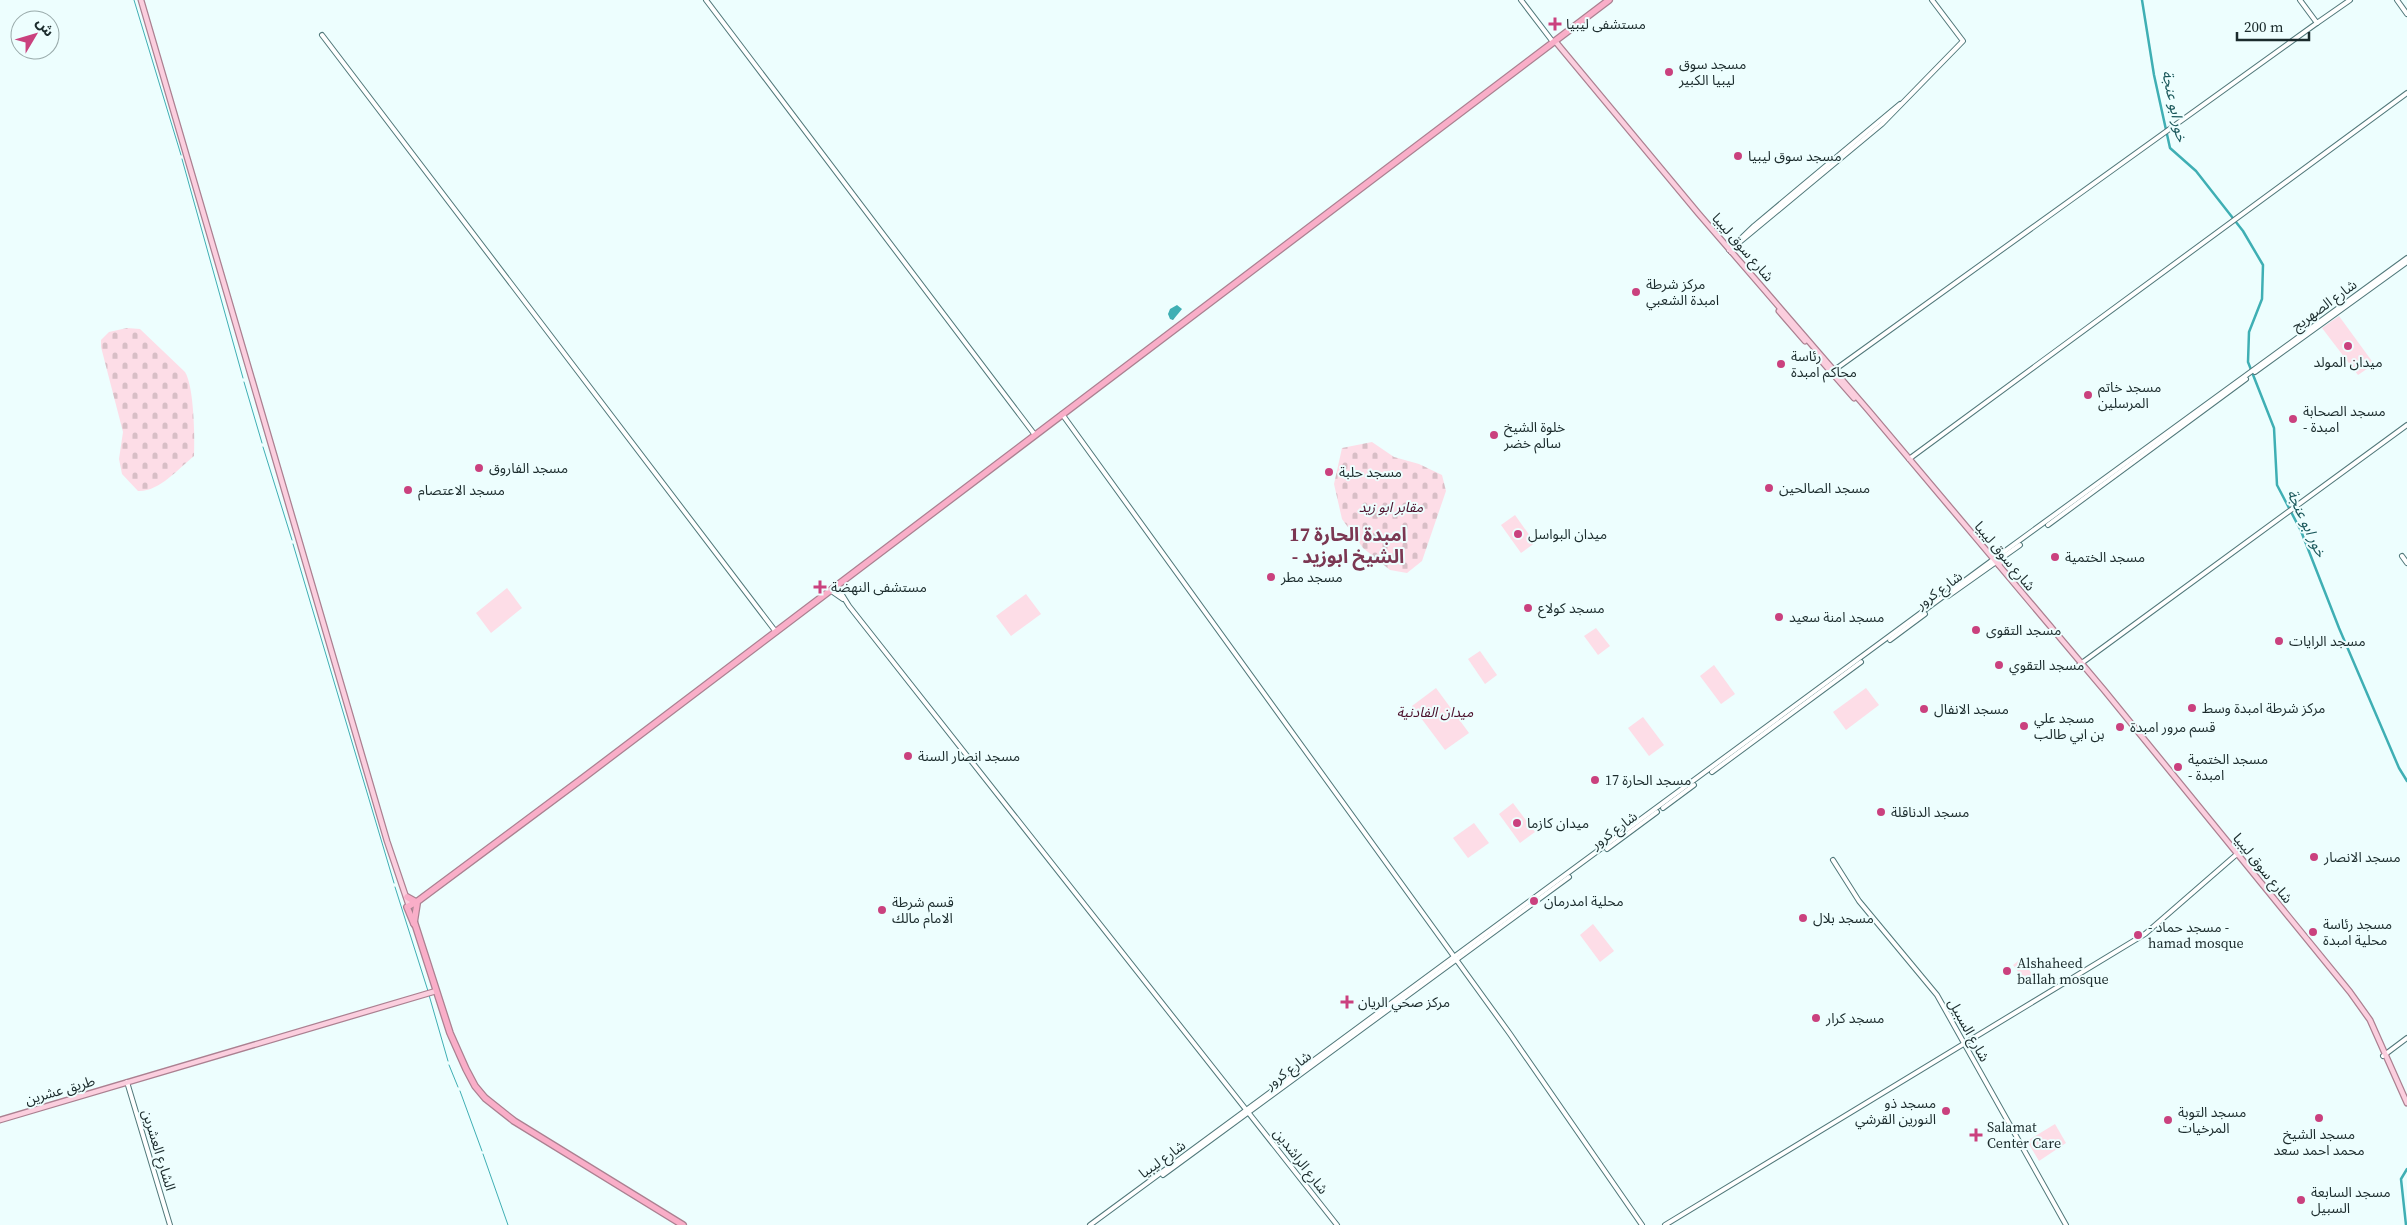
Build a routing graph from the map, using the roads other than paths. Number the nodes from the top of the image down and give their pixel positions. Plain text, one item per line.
1 (141, 0) edge
2 (706, 0) edge
3 (1523, 0) edge
4 (1609, 0) edge
5 (1932, 0) edge
6 (2300, 0) edge
7 (2350, 0) edge
8 (2397, 0) edge
9 (2407, 14) edge
10 (2317, 23) junction
11 (322, 35) dead end
12 (1555, 43) junction
13 (2407, 93) edge
14 (1730, 249) junction
15 (2407, 260) edge
16 (1833, 371) junction
17 (2252, 373) junction
18 (1062, 414) junction
19 (2407, 425) edge
20 (1035, 434) junction
21 (1908, 459) junction
22 (2402, 556) dead end
23 (2002, 557) joint
24 (1993, 563) junction
25 (2407, 563) edge
26 (836, 585) junction
27 (830, 590) junction
28 (850, 606) junction
29 (776, 632) junction
30 (2080, 664) junction
31 (2236, 855) junction
32 (1833, 860) dead end
33 (405, 894) junction
34 (417, 902) junction
35 (408, 908) junction
36 (414, 924) junction
37 (1455, 959) junction
38 (431, 992) junction
39 (2407, 1038) edge
40 (1965, 1044) junction
41 (2384, 1055) junction
42 (127, 1082) junction
43 (2407, 1103) edge
44 (2407, 1109) edge
45 (1248, 1112) junction
46 (0, 1120) edge
47 (170, 1225) edge
48 (684, 1225) edge
49 (1092, 1225) edge
50 (1338, 1225) edge
51 (1642, 1225) edge
52 (1665, 1225) edge
53 (2066, 1225) edge

1 - 33 main road
2 - 20 street
3 - 12 street
4 - 12 highway
5 - 14 street
6 - 10 street
7 - 10 street
8 - 9 street
10 - 16 street
11 - 29 street
12 - 14 main road, شارع سوق ليبيا
12 - 18 highway
13 - 21 street
14 - 16 main road, شارع سوق ليبيا
15 - 17 street, شارع الصهريج
16 - 21 main road, شارع سوق ليبيا
16 - 24 main road, شارع سوق ليبيا
17 - 23 street
17 - 24 street, شارع كرور
18 - 20 highway
18 - 37 street
19 - 30 street
20 - 26 highway
21 - 24 main road, شارع سوق ليبيا
22 - 25 street
23 - 24 main road
24 - 30 main road, شارع سوق ليبيا
24 - 37 street, شارع كرور
26 - 27 highway
26 - 28 street
27 - 28 street
27 - 29 highway
28 - 45 street, شارع الراشدين
29 - 34 highway
30 - 31 main road, شارع سوق ليبيا
31 - 40 street
31 - 41 main road, شارع سوق ليبيا
32 - 40 street, شارع السبيل
33 - 34 highway
33 - 35 main road
34 - 35 highway
34 - 36 highway
35 - 36 highway
36 - 38 highway
37 - 45 street, شارع كرور
37 - 51 street
38 - 42 main road, طريق عشرين
38 - 48 highway
39 - 41 street
40 - 52 street
40 - 53 street, شارع السبيل
41 - 43 main road, شارع سوق ليبيا
41 - 44 main road, شارع سوق ليبيا
42 - 46 main road, طريق عشرين
42 - 47 street, الشارع العشرين
45 - 49 street, شارع ليبيا
45 - 50 street, شارع الراشدين

